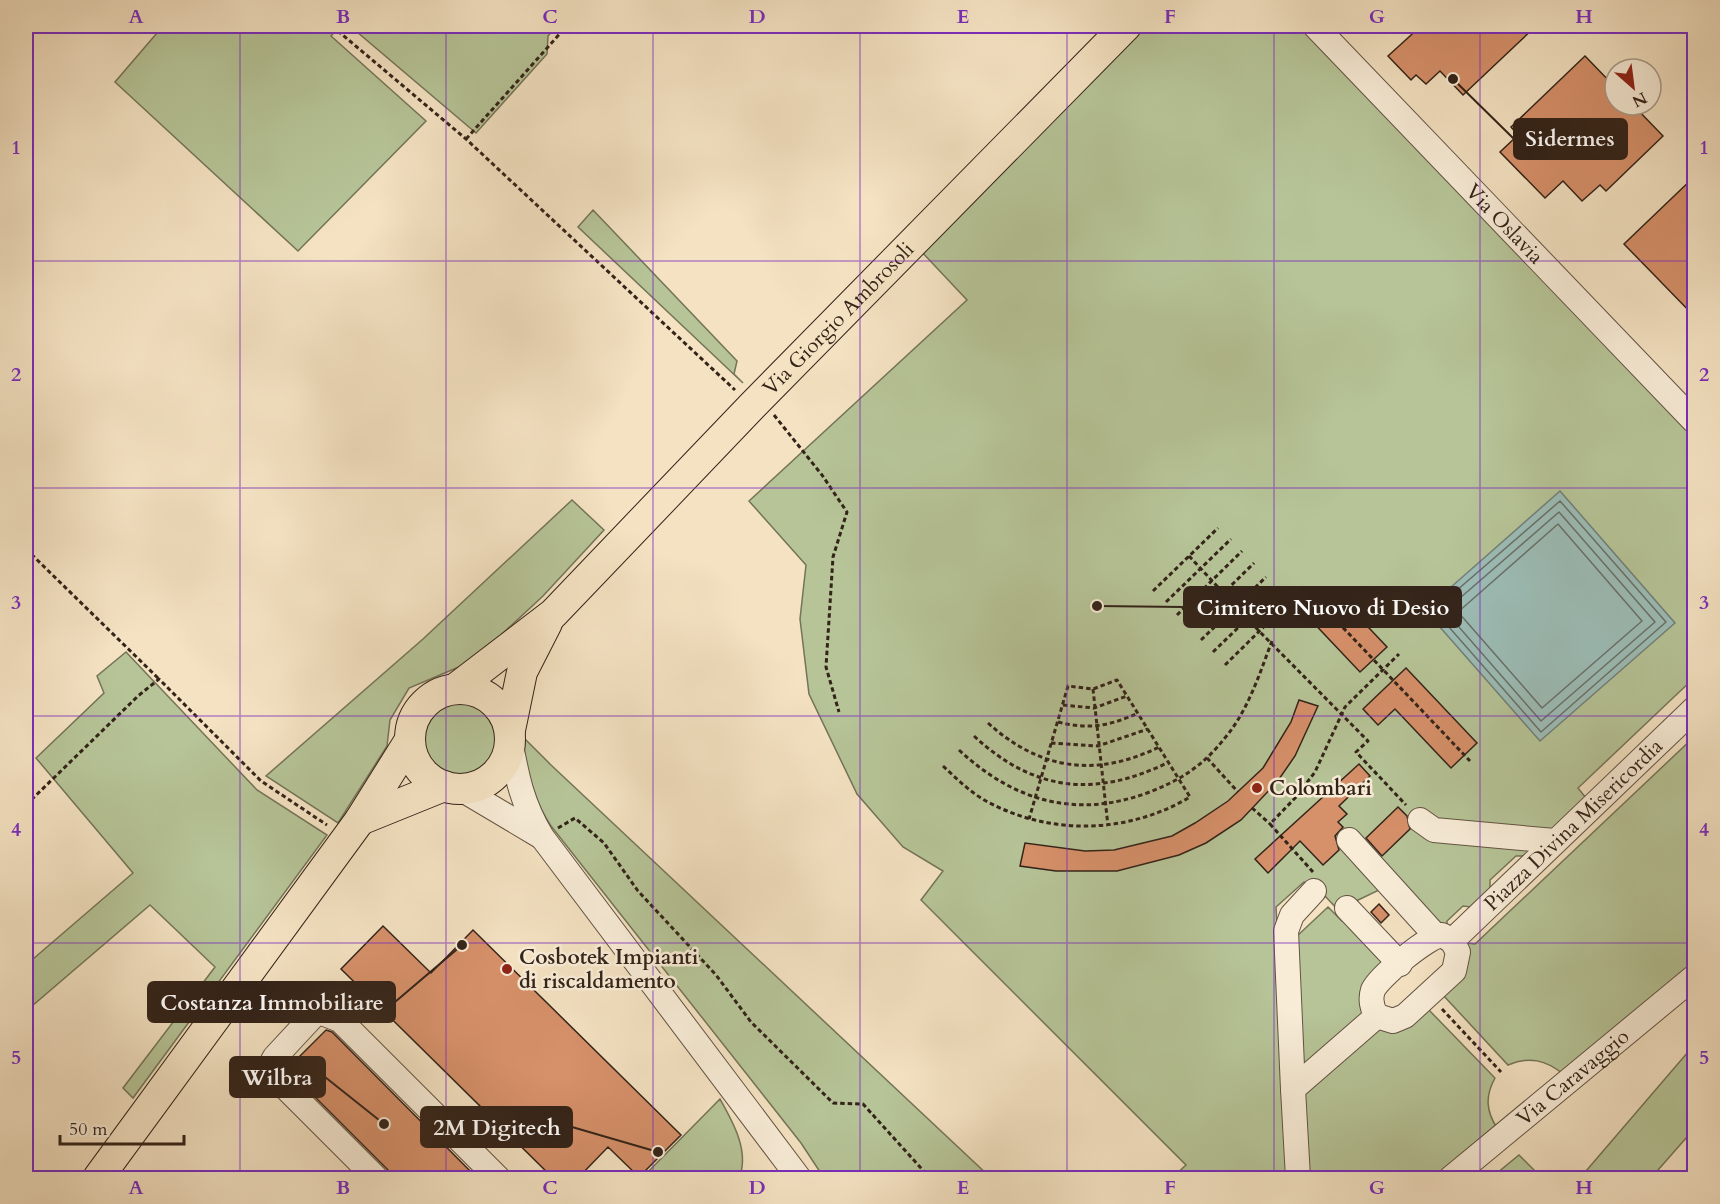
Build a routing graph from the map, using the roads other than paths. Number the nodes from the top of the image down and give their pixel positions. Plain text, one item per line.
1 (1126, 26) edge
2 (1315, 26) edge
3 (1695, 421) edge
4 (553, 614) junction
5 (455, 689) junction
6 (1695, 709) edge
7 (510, 735) junction
8 (410, 740) junction
9 (452, 788) junction
10 (1420, 820) road end
11 (354, 829) junction
12 (542, 837) junction
13 (1349, 840) dead end
14 (1555, 841) junction
15 (1315, 883) road end
16 (1347, 908) dead end
17 (1444, 938) junction
18 (1400, 964) junction
19 (1695, 977) edge
20 (1377, 1017) junction
21 (1293, 1089) junction
22 (789, 1174) edge
23 (98, 1179) edge
24 (376, 1179) edge
25 (498, 1179) edge
26 (1298, 1179) edge
27 (1451, 1179) edge

1 - 4 main road, Via Giorgio Ambrosoli
2 - 3 street, Via Oslavia
4 - 5 main road, Via Giorgio Ambrosoli
4 - 7 main road, Via Giorgio Ambrosoli
5 - 7 main road
5 - 8 main road
6 - 14 street, Piazza Divina Misericordia
7 - 9 main road
7 - 12 street
8 - 9 main road
8 - 11 main road
9 - 11 main road
9 - 12 street
10 - 14 street
11 - 23 main road
12 - 22 street
13 - 17 street
14 - 17 street, Piazza Divina Misericordia
15 - 21 street
16 - 18 street
17 - 18 street, Piazza Divina Misericordia
17 - 20 street
18 - 20 street, Piazza Divina Misericordia
19 - 27 street, Via Caravaggio
20 - 21 street
21 - 26 street
24 - 25 street

